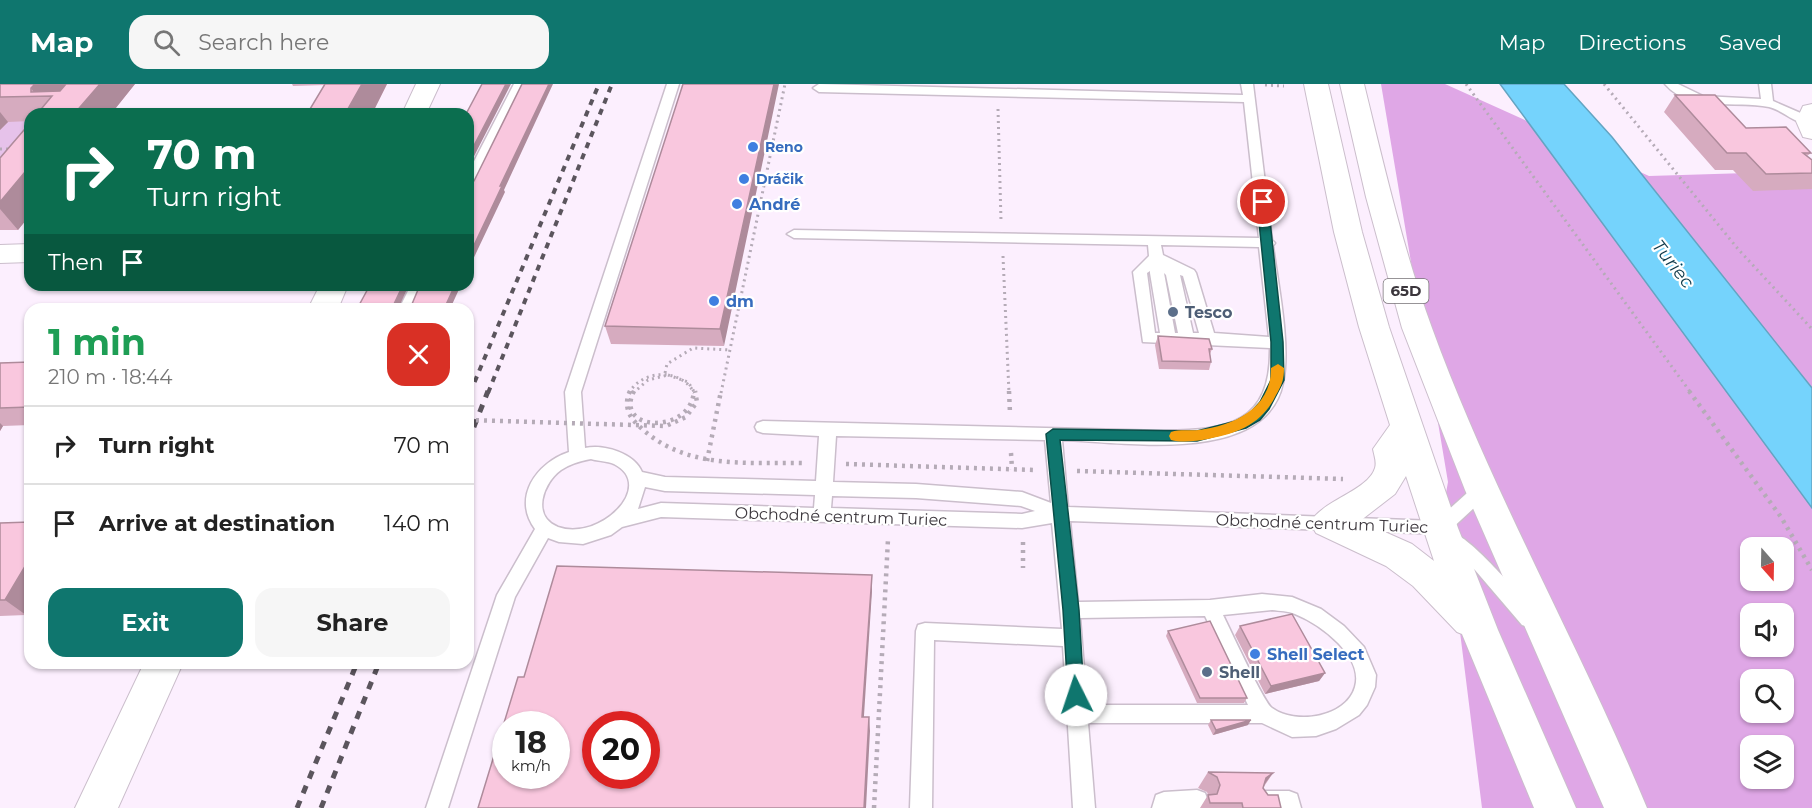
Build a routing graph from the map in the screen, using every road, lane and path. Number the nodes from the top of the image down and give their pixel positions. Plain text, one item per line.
1 (428, 84) edge
2 (520, 84) edge
3 (673, 84) edge
4 (785, 84) edge
5 (1247, 84) edge
6 (1317, 84) edge
7 (1352, 84) edge
8 (1466, 84) edge
9 (1605, 84) edge
10 (1671, 84) edge
11 (1765, 84) edge
12 (819, 88) dead end
13 (997, 92) junction
14 (1250, 99) junction
15 (1767, 103) junction
16 (417, 108) edge
17 (1811, 121) edge
18 (0, 149) edge
19 (20, 149) edge
20 (474, 174) edge
21 (794, 234) dead end
22 (1002, 238) junction
23 (1154, 242) junction
24 (1268, 243) junction
25 (24, 253) edge
26 (0, 254) edge
27 (1156, 257) junction
28 (1812, 330) edge
29 (1187, 338) junction
30 (1208, 338) junction
31 (1277, 342) junction
32 (730, 350) junction
33 (665, 373) junction
34 (687, 380) edge
35 (687, 380) edge
36 (691, 384) edge
37 (691, 384) edge
38 (474, 420) edge
39 (763, 427) dead end
40 (1407, 428) junction
41 (828, 430) junction
42 (1011, 434) junction
43 (1053, 434) junction
44 (578, 455) junction
45 (707, 461) junction
46 (827, 464) junction
47 (1012, 469) junction
48 (1057, 470) junction
49 (637, 478) junction
50 (1354, 479) dead end
51 (825, 489) junction
52 (1482, 490) junction
53 (1061, 514) junction
54 (822, 515) junction
55 (621, 520) junction
56 (1328, 523) junction
57 (545, 528) junction
58 (1440, 528) junction
59 (888, 539) dead end
60 (1812, 570) edge
61 (1210, 608) junction
62 (1071, 610) junction
63 (1479, 630) junction
64 (1072, 638) junction
65 (1552, 645) junction
66 (161, 669) edge
67 (1078, 714) junction
68 (1263, 714) junction
69 (1197, 801) dead end
70 (1264, 802) edge
71 (96, 808) edge
72 (437, 808) edge
73 (874, 808) edge
74 (921, 808) edge
75 (1084, 808) edge
76 (1163, 808) edge
77 (1290, 808) edge
78 (1555, 808) edge
79 (1626, 808) edge

1 - 16 main road
2 - 20 lane
3 - 44 lane
4 - 32 path
5 - 14 lane
6 - 40 main road, 65D
7 - 52 main road, 65D
8 - 60 path
9 - 28 path
10 - 15 lane
11 - 15 lane
12 - 13 lane
13 - 14 lane
13 - 22 path
14 - 24 lane
15 - 17 lane
18 - 19 path
21 - 22 lane
22 - 23 lane
22 - 42 path
23 - 24 lane
23 - 27 lane
24 - 31 lane
25 - 26 main road
27 - 29 lane
27 - 29 lane
27 - 30 lane
29 - 30 lane
30 - 31 lane
31 - 43 lane
32 - 33 path
32 - 45 path
33 - 34 path, bridge
33 - 45 path
35 - 36 path, bridge
37 - 38 path, bridge
39 - 41 lane
40 - 56 main road
40 - 58 main road, 65D
41 - 42 lane
41 - 46 lane
42 - 43 lane
42 - 47 path
43 - 48 lane
44 - 49 lane
44 - 57 lane
45 - 46 path
46 - 47 path
46 - 51 lane
47 - 48 path
48 - 50 path
48 - 53 lane
49 - 51 lane, Obchodné centrum Turiec
49 - 55 lane
51 - 53 lane, Obchodné centrum Turiec
51 - 54 lane
52 - 58 lane
52 - 65 main road, 65D
53 - 54 lane, Obchodné centrum Turiec
53 - 56 lane, Obchodné centrum Turiec
53 - 62 lane
54 - 55 lane, Obchodné centrum Turiec
55 - 57 lane
56 - 58 lane, Obchodné centrum Turiec
56 - 63 main road
57 - 72 lane
58 - 63 main road, 65D
58 - 65 lane
59 - 73 path
61 - 62 lane
61 - 68 lane
61 - 68 lane
62 - 64 lane
63 - 78 main road, 65D
64 - 67 lane
64 - 74 lane
65 - 79 main road, 65D
66 - 71 main road
67 - 68 lane
67 - 75 lane
69 - 76 lane
70 - 77 lane

